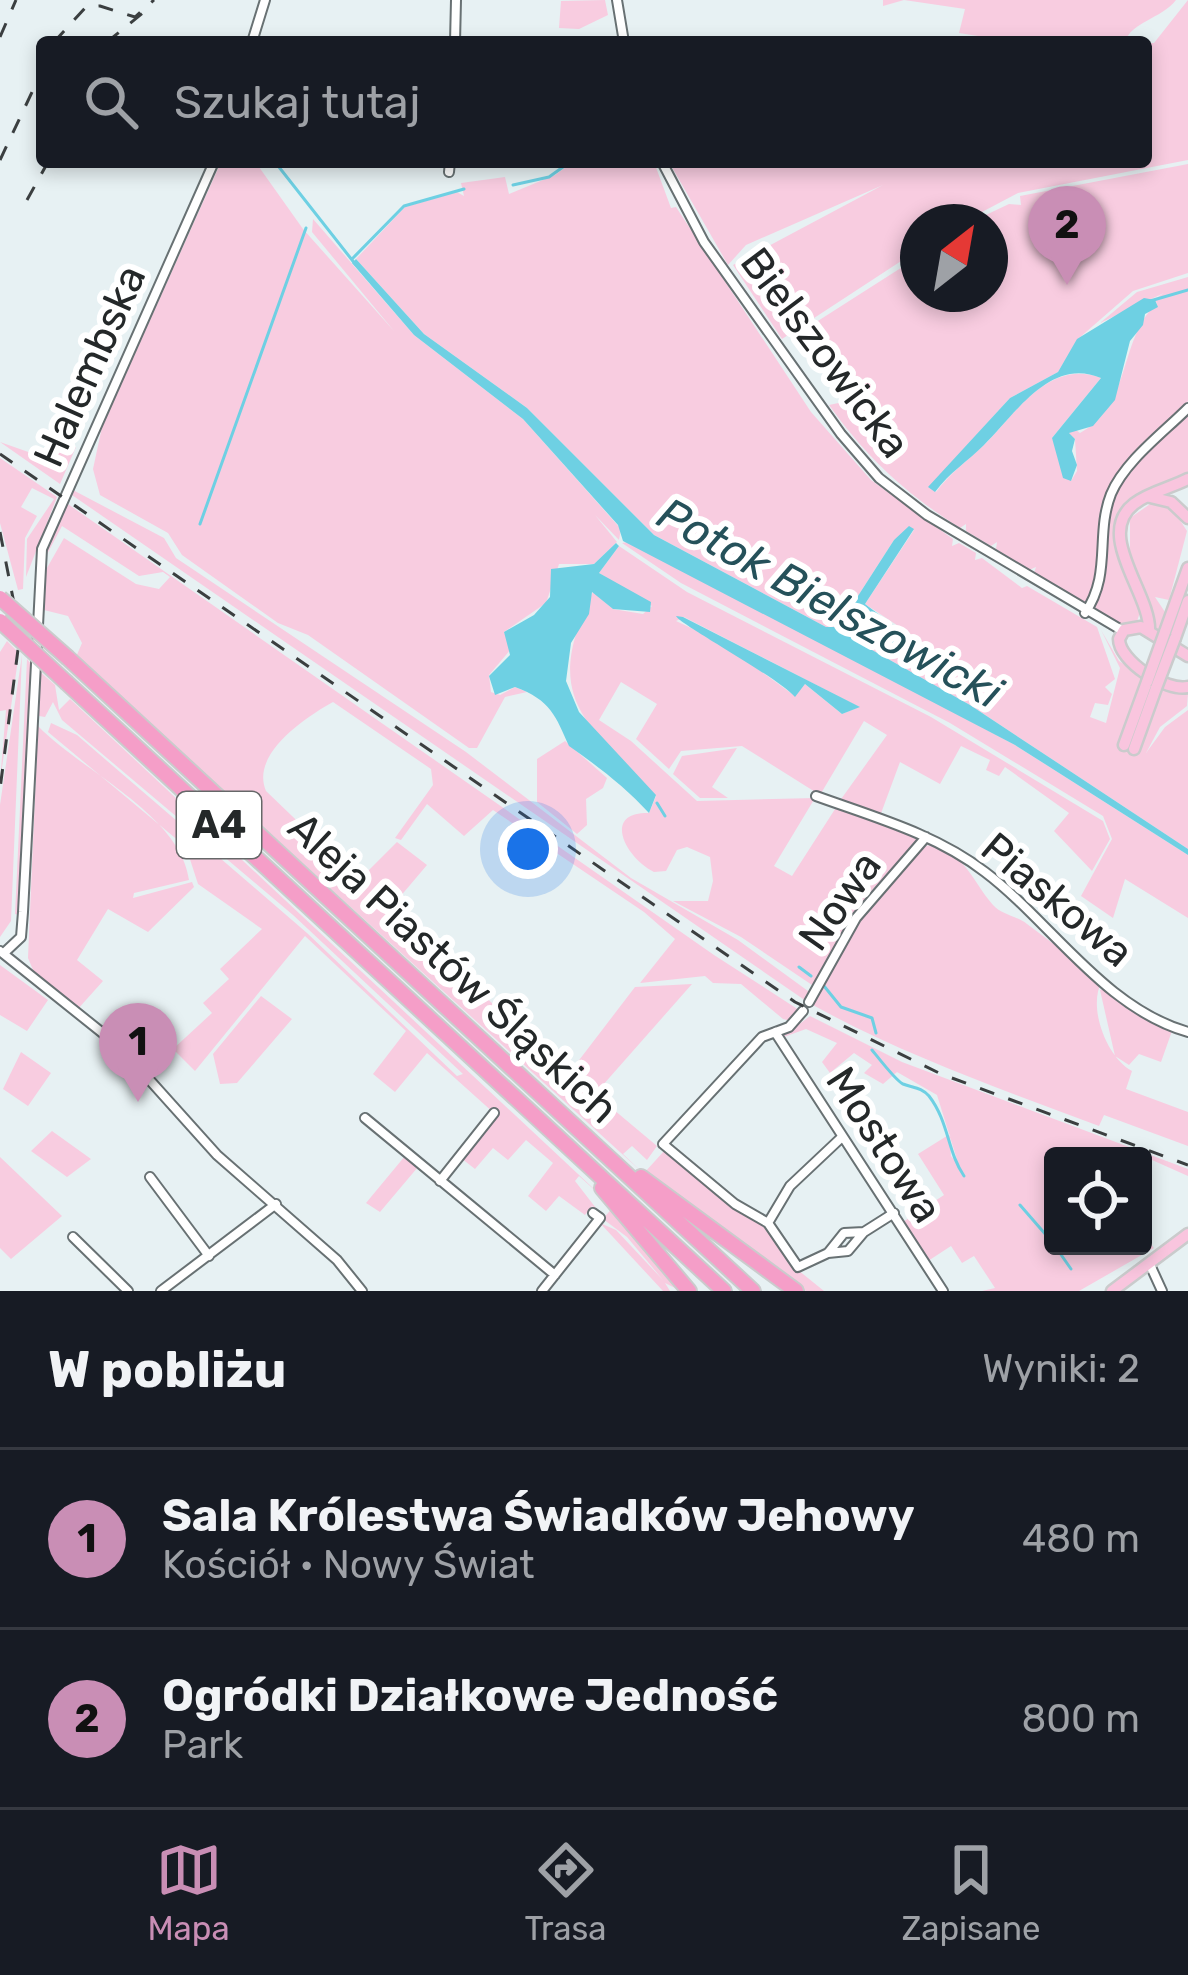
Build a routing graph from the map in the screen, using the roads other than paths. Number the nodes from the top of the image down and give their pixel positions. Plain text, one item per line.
1 (265, 0) edge
2 (456, 0) edge
3 (617, 0) edge
4 (254, 36) edge
5 (455, 36) edge
6 (623, 36) edge
7 (211, 168) edge
8 (665, 168) edge
9 (1188, 409) edge
10 (1188, 479) edge
11 (1147, 497) junction
12 (1188, 518) edge
13 (1188, 568) edge
14 (0, 598) edge
15 (1188, 601) edge
16 (1084, 613) junction
17 (0, 621) edge
18 (1145, 630) junction
19 (1170, 635) junction
20 (1121, 636) junction
21 (1188, 655) edge
22 (1188, 687) edge
23 (1129, 747) dead end
24 (816, 796) dead end
25 (926, 837) junction
26 (3, 952) edge
27 (775, 1032) junction
28 (1188, 1032) edge
29 (494, 1113) dead end
30 (364, 1118) dead end
31 (575, 1127) junction
32 (842, 1137) junction
33 (563, 1143) junction
34 (150, 1178) dead end
35 (440, 1181) junction
36 (276, 1204) junction
37 (593, 1213) dead end
38 (894, 1214) junction
39 (768, 1223) junction
40 (864, 1232) junction
41 (1188, 1234) edge
42 (73, 1238) dead end
43 (828, 1253) junction
44 (209, 1256) junction
45 (1151, 1267) junction
46 (555, 1275) junction
47 (128, 1291) edge
48 (161, 1291) edge
49 (362, 1291) edge
50 (542, 1291) edge
51 (688, 1291) edge
52 (724, 1291) edge
53 (753, 1291) edge
54 (796, 1291) edge
55 (944, 1291) edge
56 (1112, 1291) edge
57 (1162, 1291) edge

1 - 4 street
2 - 5 street
3 - 6 street
7 - 26 street, Halembska
8 - 16 street, Bielszowicka
9 - 16 street
10 - 11 main road
11 - 12 main road
11 - 18 main road
13 - 19 main road
14 - 31 highway, Aleja Piastów Śląskich / A4, bridge
15 - 19 main road
16 - 20 street, Bielszowicka
17 - 33 highway, Aleja Piastów Śląskich / A4, bridge
18 - 20 main road
18 - 21 main road
19 - 23 main road, bridge
20 - 22 main road
24 - 25 street, Piaskowa
25 - 27 street, Nowa
25 - 28 street, Piaskowa
26 - 36 street
27 - 32 street, Mostowa
27 - 39 street, Nowa
29 - 35 street
30 - 35 street
31 - 53 highway, Aleja Piastów Śląskich / A4
31 - 54 highway
32 - 38 street, Mostowa
32 - 39 street
33 - 51 highway
33 - 52 highway, Aleja Piastów Śląskich / A4
34 - 44 street
35 - 46 street
36 - 44 street
36 - 49 street
37 - 46 street
38 - 40 street
38 - 55 street, Mostowa
39 - 43 street
40 - 43 street
40 - 43 street
41 - 45 main road
42 - 47 street
44 - 48 street
45 - 56 main road
45 - 57 street
46 - 50 street

